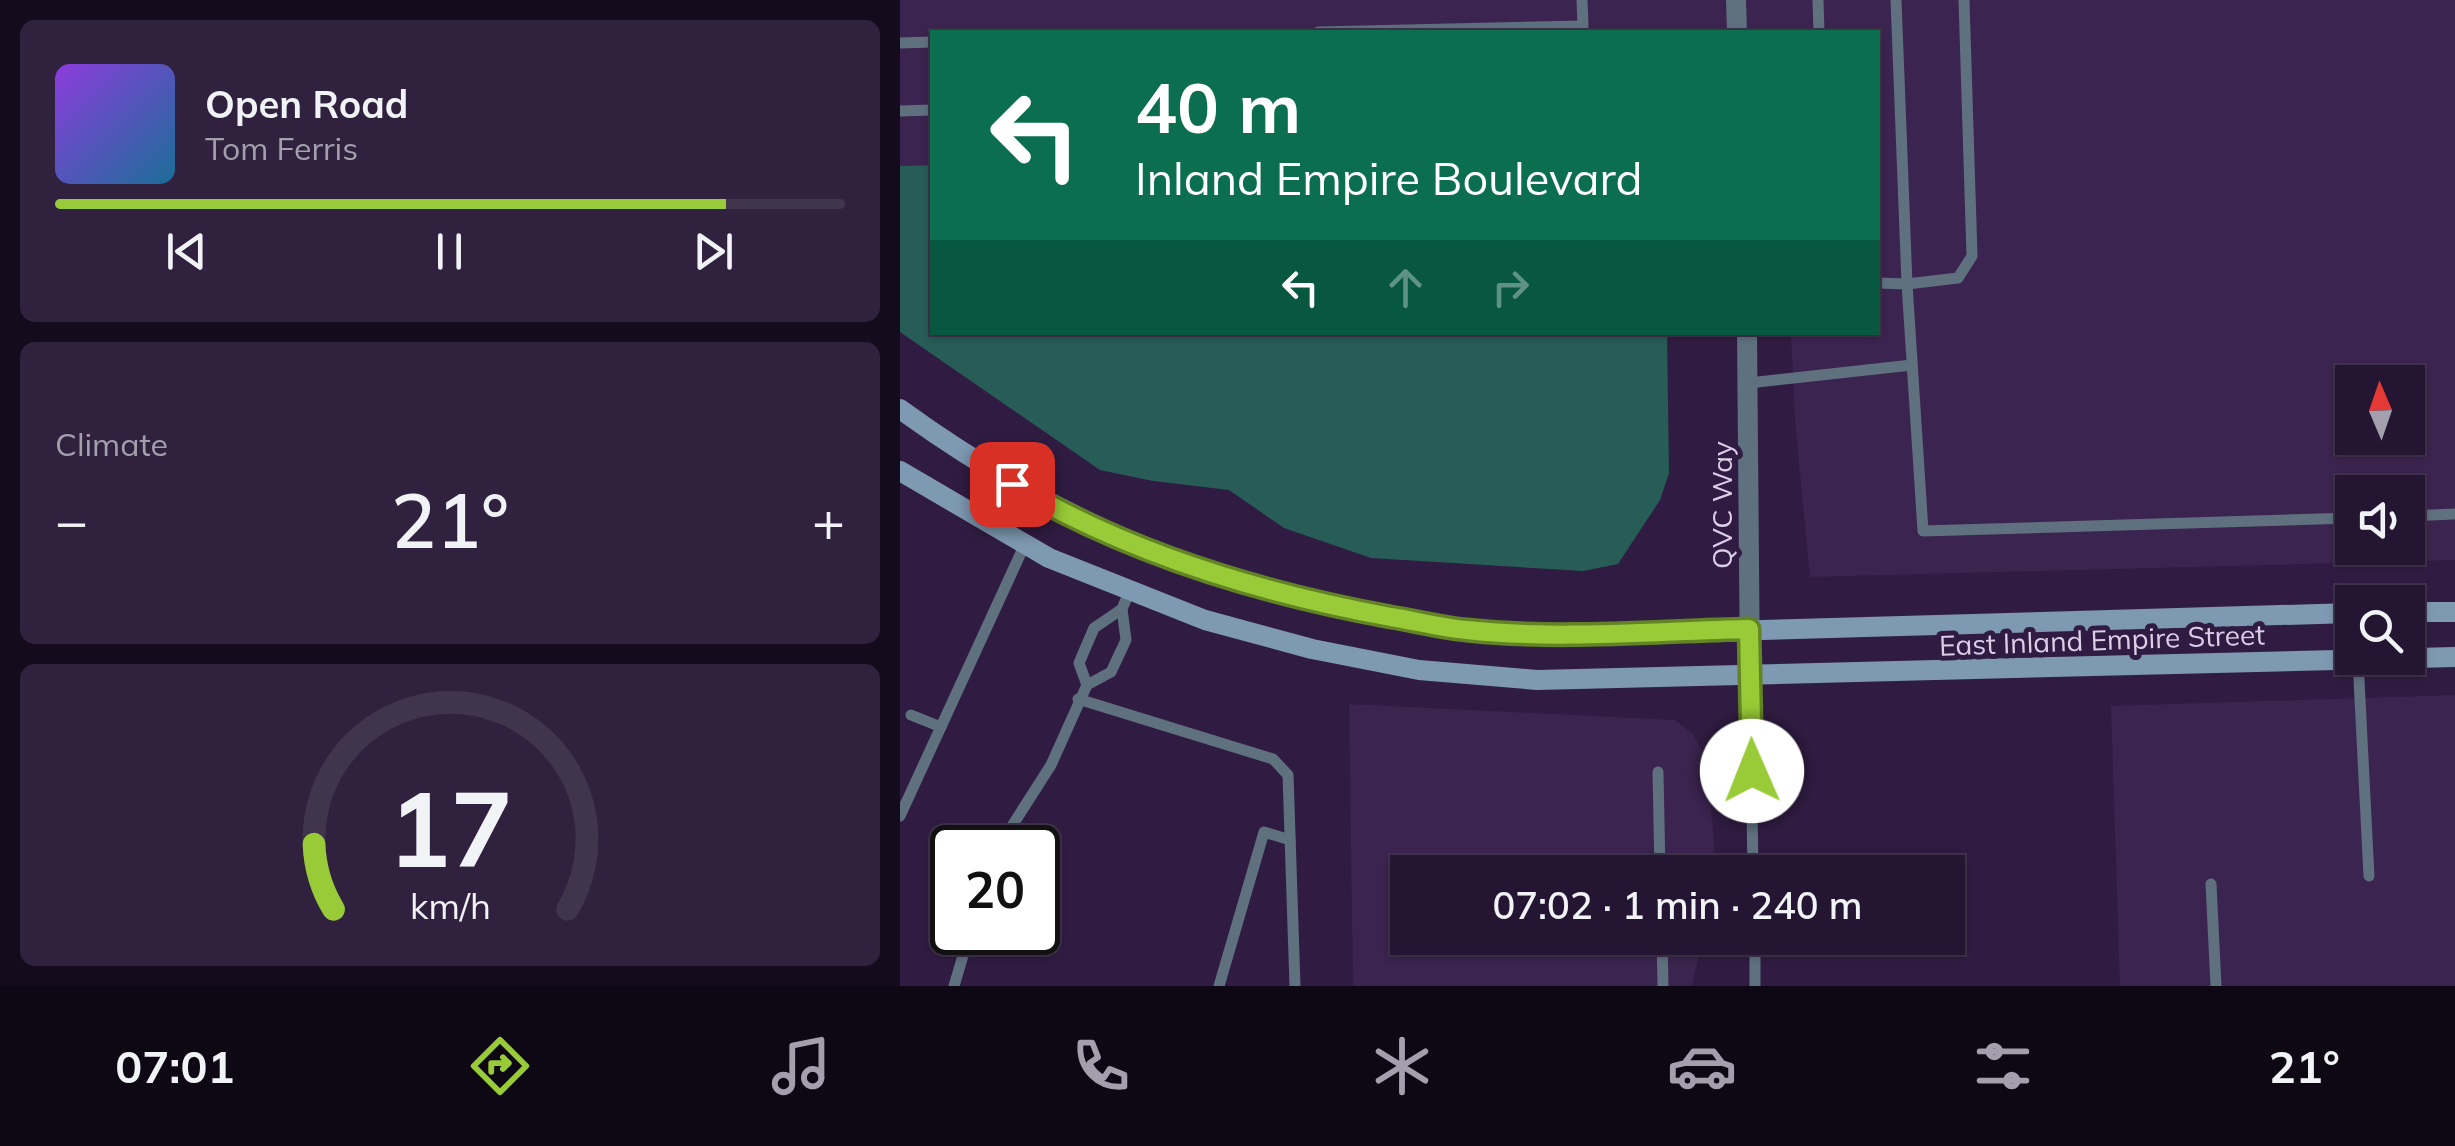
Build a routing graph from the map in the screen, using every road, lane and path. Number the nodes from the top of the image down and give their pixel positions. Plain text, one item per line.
1 (1582, 0) edge
2 (1736, 0) edge
3 (1818, 0) edge
4 (1896, 0) edge
5 (1964, 0) edge
6 (1584, 29) edge
7 (1495, 30) edge
8 (1737, 30) edge
9 (1819, 30) edge
10 (900, 42) edge
11 (930, 42) edge
12 (930, 110) edge
13 (900, 111) edge
14 (1880, 283) edge
15 (1907, 284) junction
16 (1747, 335) edge
17 (1912, 365) junction
18 (1748, 383) junction
19 (900, 409) edge
20 (900, 471) edge
21 (2455, 514) edge
22 (2425, 515) edge
23 (2335, 519) edge
24 (1025, 544) junction
25 (1126, 600) junction
26 (2425, 612) edge
27 (2455, 612) edge
28 (2335, 613) edge
29 (1749, 629) junction
30 (2455, 656) edge
31 (2425, 657) edge
32 (2335, 661) edge
33 (2359, 675) edge
34 (1750, 676) junction
35 (1087, 684) junction
36 (1078, 699) junction
37 (911, 716) dead end
38 (941, 727) junction
39 (1658, 772) dead end
40 (900, 816) edge
41 (1013, 825) edge
42 (1290, 840) junction
43 (1660, 855) edge
44 (1753, 855) edge
45 (2368, 876) dead end
46 (2211, 884) dead end
47 (963, 955) edge
48 (1662, 955) edge
49 (1755, 955) edge
50 (954, 986) edge
51 (1219, 986) edge
52 (1295, 986) edge
53 (1663, 986) edge
54 (1756, 986) edge
55 (2216, 986) edge

1 - 6 lane
2 - 8 street
3 - 9 lane
4 - 15 lane
5 - 15 lane
6 - 7 lane
10 - 11 lane
12 - 13 lane
14 - 15 lane
15 - 17 lane
16 - 18 street, QVC Way
17 - 18 lane
17 - 23 lane
18 - 29 street, QVC Way
19 - 29 main road, East Inland Empire Street
20 - 24 main road, East Inland Empire Street
21 - 22 lane
24 - 25 main road, East Inland Empire Street
24 - 38 lane
25 - 34 main road, East Inland Empire Street
25 - 35 lane
25 - 35 lane
26 - 27 main road
28 - 29 main road, East Inland Empire Street
29 - 34 street, QVC Way
30 - 31 main road, East Inland Empire Street
32 - 34 main road, East Inland Empire Street
33 - 45 lane
34 - 44 lane
35 - 36 lane
36 - 41 lane
36 - 42 lane
37 - 38 lane
38 - 40 lane
39 - 43 lane
42 - 51 lane
42 - 52 lane
46 - 55 lane
47 - 50 lane
48 - 53 lane
49 - 54 lane

